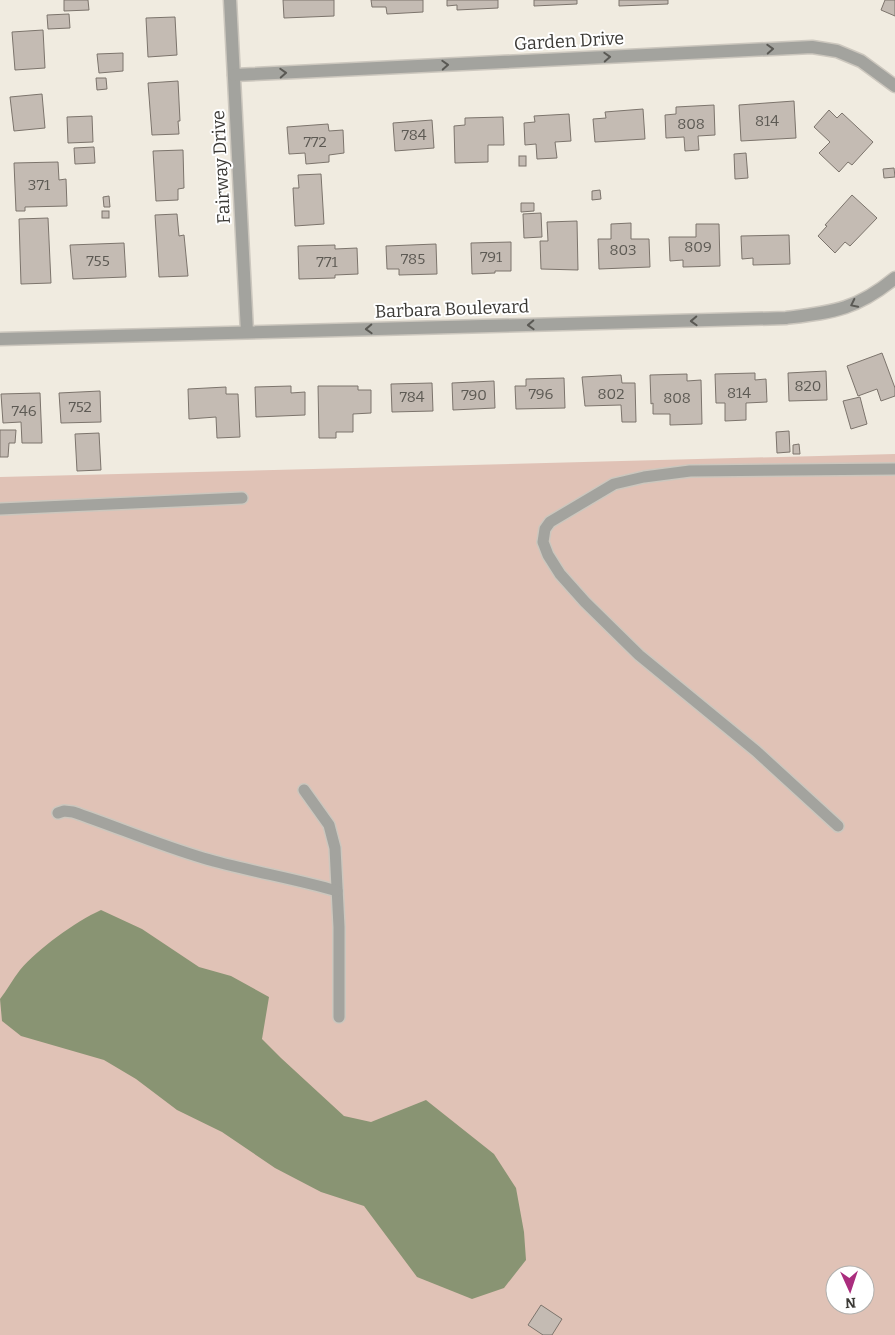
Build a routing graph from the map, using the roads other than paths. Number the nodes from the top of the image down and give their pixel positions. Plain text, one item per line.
1 (230, 0) edge
2 (234, 75) junction
3 (895, 86) edge
4 (895, 278) edge
5 (246, 332) junction
6 (0, 339) edge
7 (895, 469) edge
8 (242, 498) dead end
9 (0, 508) edge
10 (304, 790) dead end
11 (58, 813) dead end
12 (838, 826) dead end
13 (337, 891) junction
14 (339, 1017) dead end

1 - 2 street, Fairway Drive
2 -> 3 street, Garden Drive
2 - 5 street, Fairway Drive
4 -> 5 street, Barbara Boulevard
5 - 6 street, Barbara Boulevard
7 - 12 lane
8 - 9 lane
10 - 13 lane
11 - 13 lane
13 - 14 lane

